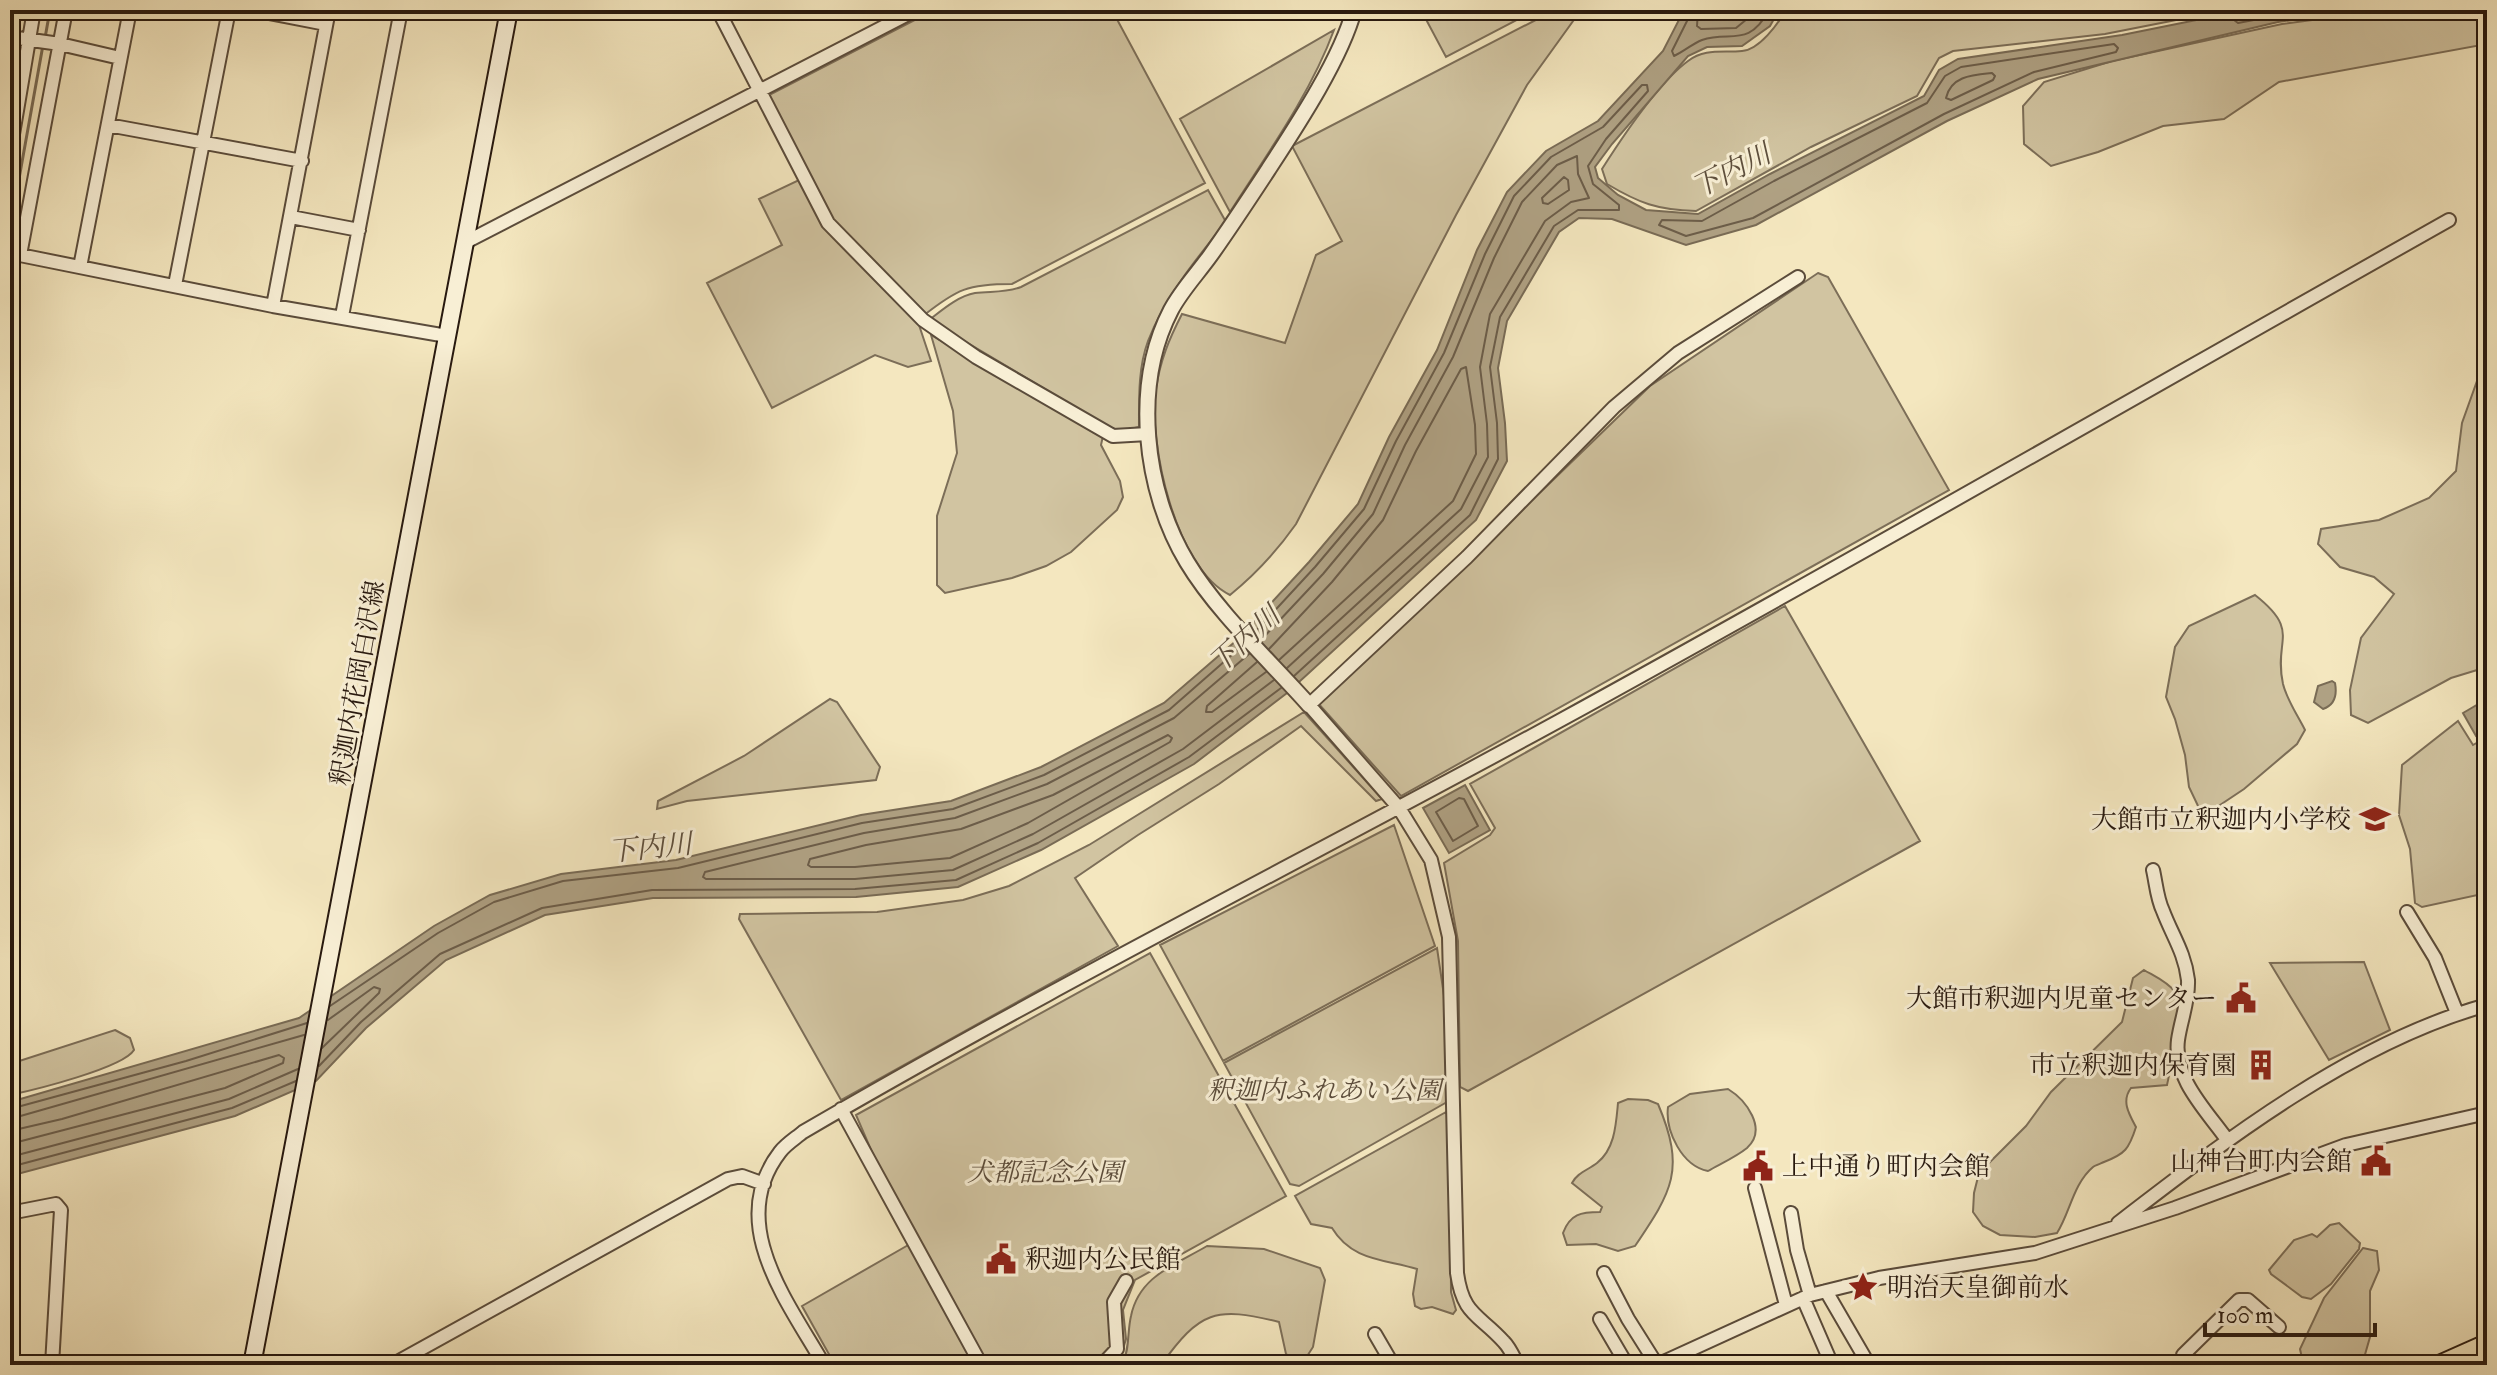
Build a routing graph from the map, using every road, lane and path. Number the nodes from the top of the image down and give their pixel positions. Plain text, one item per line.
1 (34, 10) edge
2 (66, 10) edge
3 (130, 10) edge
4 (229, 10) edge
5 (254, 10) edge
6 (329, 10) edge
7 (401, 10) edge
8 (509, 10) edge
9 (718, 10) edge
10 (916, 10) edge
11 (1354, 10) edge
12 (326, 24) junction
13 (10, 37) edge
14 (33, 41) junction
15 (56, 44) junction
16 (120, 58) junction
17 (760, 91) junction
18 (108, 125) junction
19 (13, 127) edge
20 (201, 143) junction
21 (10, 152) edge
22 (302, 161) junction
23 (291, 217) junction
24 (2449, 220) dead end
25 (359, 230) junction
26 (466, 242) junction
27 (15, 254) edge
28 (80, 267) junction
29 (1798, 277) dead end
30 (175, 285) junction
31 (273, 306) junction
32 (342, 316) junction
33 (447, 336) junction
34 (1148, 434) junction
35 (1309, 705) junction
36 (1399, 808) junction
37 (2153, 870) dead end
38 (2407, 912) dead end
39 (2487, 1005) edge
40 (2457, 1013) junction
41 (841, 1109) junction
42 (2487, 1113) edge
43 (2228, 1141) junction
44 (764, 1184) junction
45 (1755, 1188) dead end
46 (10, 1213) edge
47 (1791, 1213) dead end
48 (2112, 1228) junction
49 (1604, 1273) dead end
50 (1126, 1281) dead end
51 (1826, 1291) junction
52 (1806, 1296) junction
53 (1786, 1305) junction
54 (1600, 1319) dead end
55 (2279, 1327) dead end
56 (1375, 1334) dead end
57 (2487, 1345) edge
58 (979, 1361) dead end
59 (52, 1365) edge
60 (252, 1365) edge
61 (392, 1365) edge
62 (824, 1365) edge
63 (1102, 1365) edge
64 (1393, 1365) edge
65 (1518, 1365) edge
66 (1627, 1365) edge
67 (1657, 1365) edge
68 (1832, 1365) edge
69 (1869, 1365) edge
70 (2183, 1365) edge
71 (2442, 1365) edge

1 - 14 street
2 - 15 street
3 - 16 street
4 - 20 street
5 - 12 street
6 - 12 street
7 - 25 street
8 - 26 main road, 釈迦内花岡白沢線
9 - 17 street
10 - 17 street
11 - 34 street
12 - 22 street
13 - 14 street
14 - 15 street
14 - 19 street
15 - 16 street
15 - 27 street
16 - 18 street
17 - 26 street
17 - 34 street
18 - 20 street
18 - 28 street
19 - 21 street
20 - 22 street
20 - 30 street
22 - 23 street
23 - 25 street
23 - 31 street
24 - 36 street
25 - 32 street
26 - 33 main road, 釈迦内花岡白沢線
27 - 28 street
28 - 30 street
29 - 35 street
30 - 31 street
31 - 32 street
32 - 33 street
33 - 60 main road, 釈迦内花岡白沢線
34 - 35 street
35 - 36 street
36 - 41 street
36 - 65 street
37 - 43 street
38 - 40 street
39 - 40 street
40 - 43 street
41 - 44 street
41 - 58 street
42 - 48 street
43 - 48 street
44 - 61 street
44 - 62 street
45 - 53 street
46 - 59 street
47 - 52 street
48 - 51 street
49 - 67 street
50 - 63 street
51 - 52 street
51 - 69 street
52 - 53 street
52 - 68 street
53 - 67 street
54 - 66 street
55 - 70 street
56 - 64 street
57 - 71 highway

